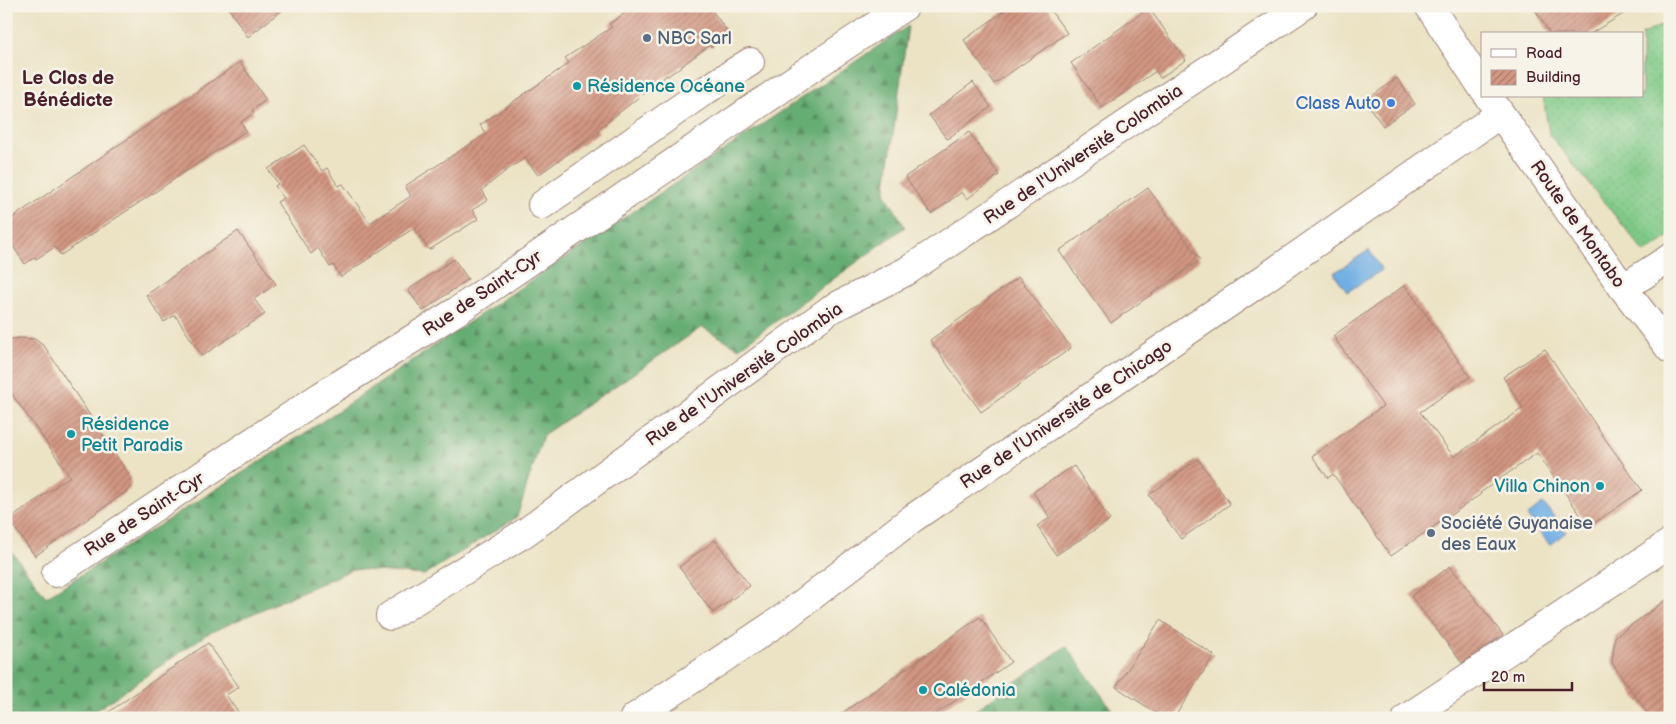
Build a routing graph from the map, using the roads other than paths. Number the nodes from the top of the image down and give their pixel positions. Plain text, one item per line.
1 (905, 6) edge
2 (1303, 6) edge
3 (1429, 6) edge
4 (750, 62) dead end
5 (1481, 85) edge
6 (703, 92) junction
7 (1494, 105) edge
8 (727, 126) junction
9 (542, 205) dead end
10 (1670, 258) edge
11 (1623, 288) junction
12 (1670, 349) edge
13 (1670, 543) edge
14 (56, 572) dead end
15 (390, 616) dead end
16 (634, 718) edge
17 (1407, 718) edge

1 - 8 street, Rue de Saint-Cyr
2 - 15 street, Rue de l'Université Colombia
3 - 5 street
4 - 6 street
6 - 8 street
6 - 9 street
7 - 11 street, Route de Montabo
7 - 16 street, Rue de l’Université de Chicago
8 - 14 street, Rue de Saint-Cyr
10 - 11 street
11 - 12 street, Route de Montabo
13 - 17 street

